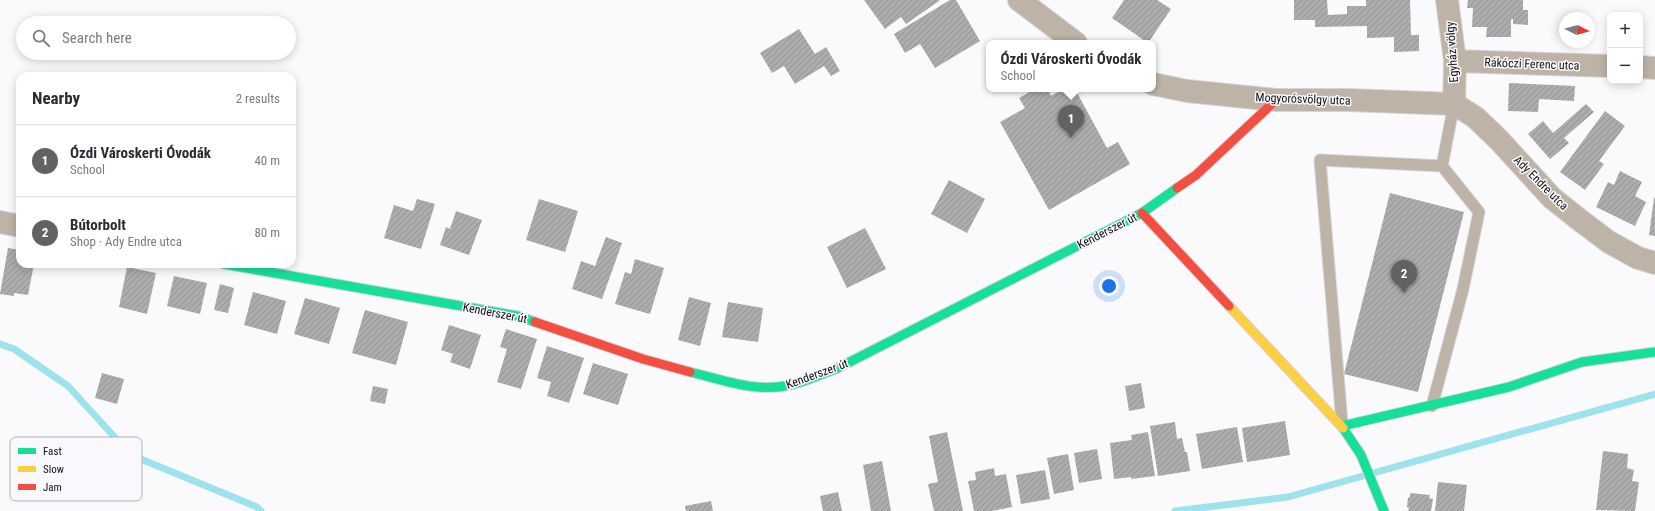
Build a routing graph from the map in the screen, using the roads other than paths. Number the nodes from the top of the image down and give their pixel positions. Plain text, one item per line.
1 (1019, 0) edge
2 (1447, 0) edge
3 (1072, 40) edge
4 (1455, 61) junction
5 (1607, 66) edge
6 (1643, 67) edge
7 (1655, 68) edge
8 (1156, 85) edge
9 (1276, 100) junction
10 (1454, 104) junction
11 (1442, 166) junction
12 (1142, 213) junction
13 (0, 222) edge
14 (16, 225) edge
15 (1655, 263) edge
16 (247, 268) edge
17 (1655, 352) edge
18 (1432, 406) junction
19 (1342, 426) junction
20 (1384, 511) edge

1 - 3 street
2 - 4 street, Egyház völgy
4 - 5 street, Rákóczi Ferenc utca
4 - 10 street, Egyház völgy
6 - 7 street
8 - 9 street, Mogyorósvölgy utca
9 - 10 street, Mogyorósvölgy utca
9 - 12 street, Kenderszer út
10 - 11 lane
10 - 15 street, Ady Endre utca
11 - 18 lane
11 - 19 lane
12 - 16 street, Kenderszer út
12 - 19 street
13 - 14 street
17 - 18 street
18 - 19 street
19 - 20 street

